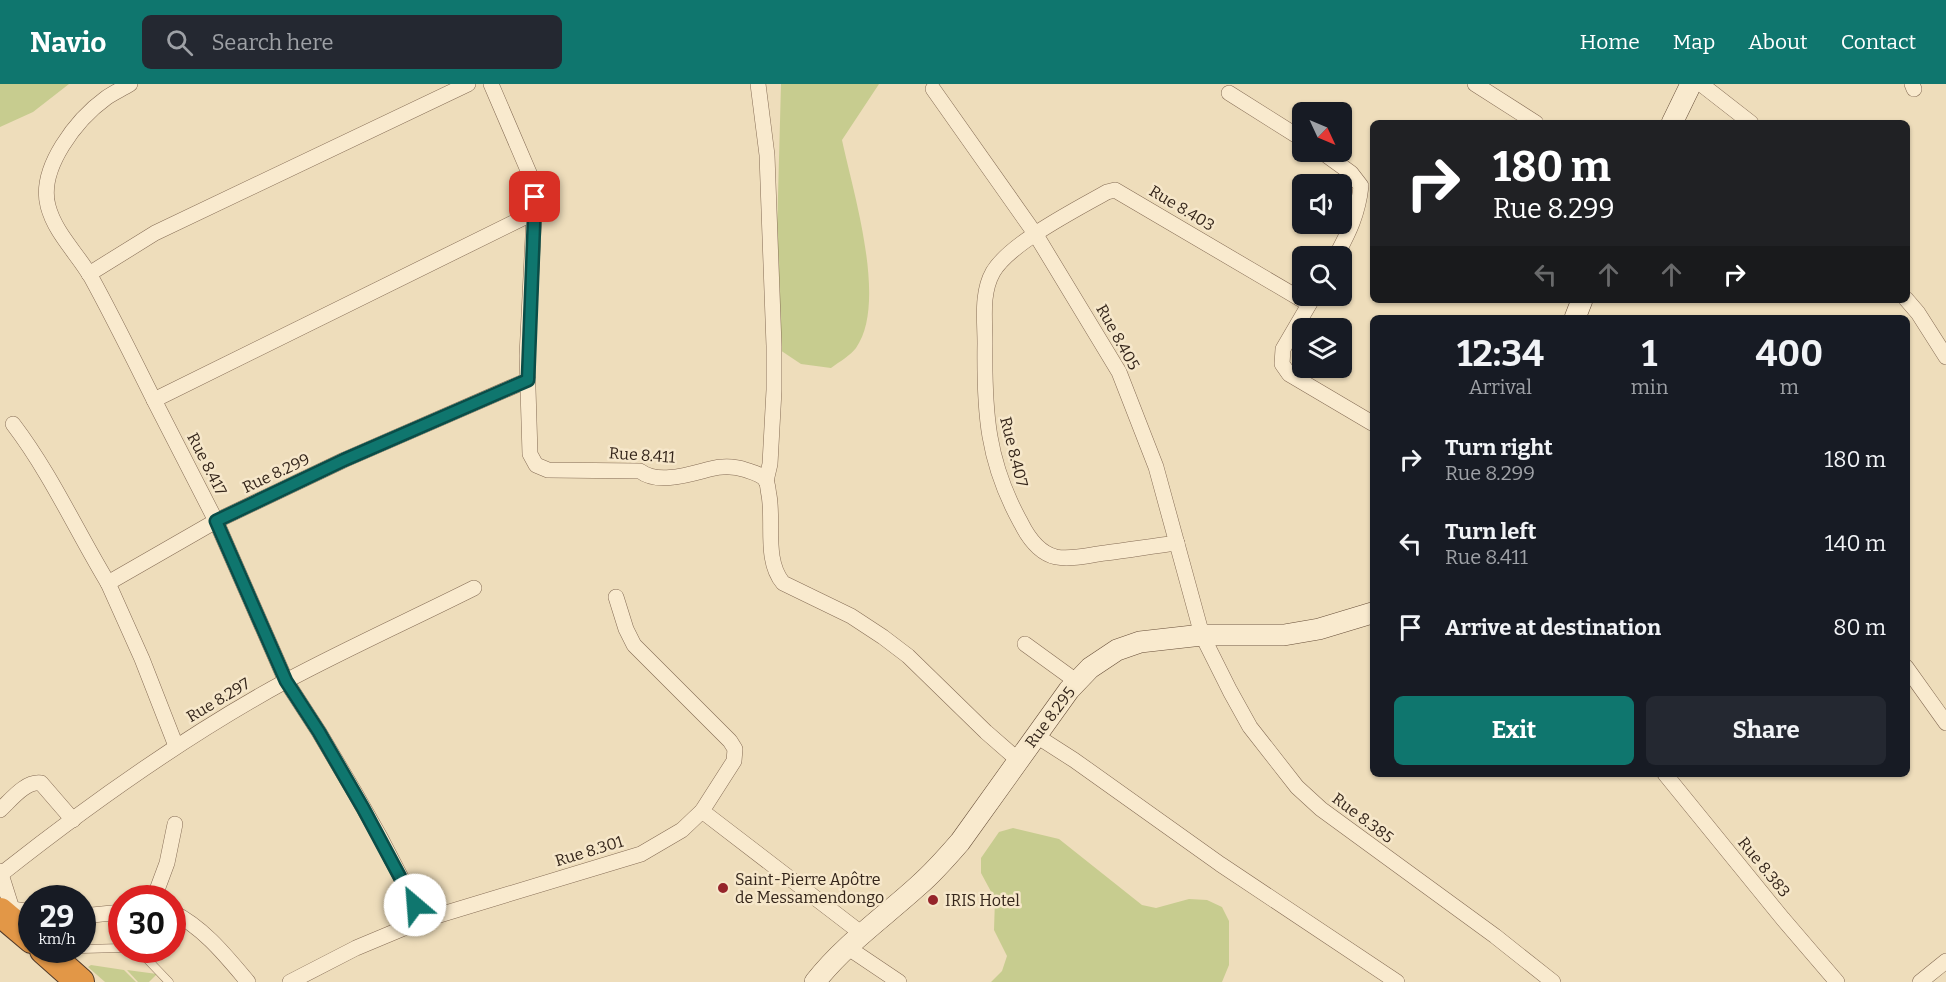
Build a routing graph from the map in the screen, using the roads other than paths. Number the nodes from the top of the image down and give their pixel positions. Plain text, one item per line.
1 (129, 84) edge
2 (468, 84) edge
3 (491, 84) edge
4 (758, 84) edge
5 (1475, 84) edge
6 (1691, 84) edge
7 (1701, 84) edge
8 (933, 88) dead end
9 (1229, 93) dead end
10 (1531, 120) edge
11 (1673, 120) edge
12 (1747, 120) edge
13 (1292, 134) edge
14 (1336, 162) edge
15 (533, 213) junction
16 (1036, 235) junction
17 (1341, 246) edge
18 (89, 274) junction
19 (1292, 289) edge
20 (1909, 303) edge
21 (1308, 306) edge
22 (1946, 357) edge
23 (528, 380) junction
24 (154, 400) junction
25 (1370, 422) edge
26 (13, 424) dead end
27 (766, 481) junction
28 (216, 521) junction
29 (1177, 543) junction
30 (108, 583) junction
31 (474, 588) dead end
32 (616, 597) dead end
33 (1370, 614) edge
34 (1202, 635) junction
35 (1025, 644) dead end
36 (1910, 673) edge
37 (286, 681) junction
38 (1076, 681) junction
39 (1946, 723) edge
40 (1035, 735) junction
41 (176, 746) junction
42 (1018, 760) junction
43 (1667, 777) edge
44 (0, 810) edge
45 (702, 811) junction
46 (73, 819) junction
47 (175, 824) dead end
48 (0, 873) edge
49 (159, 885) edge
50 (13, 913) edge
51 (423, 920) junction
52 (186, 921) edge
53 (854, 940) junction
54 (1946, 960) edge
55 (59, 963) edge
56 (151, 963) edge
57 (80, 982) edge
58 (169, 982) edge
59 (248, 982) edge
60 (290, 982) edge
61 (815, 982) edge
62 (899, 982) edge
63 (1397, 982) edge
64 (1553, 982) edge
65 (1837, 982) edge
66 (1920, 982) edge

1 - 18 street, Rue 8.417
2 - 18 street
3 - 15 street, Rue 8.411
4 - 27 street
5 - 10 street
6 - 11 street
7 - 12 street
8 - 16 street, Rue 8.405
9 - 13 street
14 - 17 street
15 - 23 street, Rue 8.411
15 - 24 street
16 - 19 street, Rue 8.403
16 - 29 street, Rue 8.405
16 - 29 street, Rue 8.407
18 - 24 street, Rue 8.417
20 - 22 street
21 - 25 street
23 - 27 street, Rue 8.411
23 - 28 street, Rue 8.299
24 - 28 street, Rue 8.417
26 - 30 street
27 - 42 street
28 - 30 street, Rue 8.299
28 - 37 street, Rue 8.417
29 - 34 street, Rue 8.405
30 - 41 street
31 - 37 street, Rue 8.297
32 - 45 street, Rue 8.301
33 - 34 street, Rue 8.295
34 - 38 street, Rue 8.295
34 - 64 street, Rue 8.385
35 - 38 street
36 - 39 street
37 - 41 street, Rue 8.297
37 - 51 street, Rue 8.417
38 - 40 street, Rue 8.295
40 - 42 street, Rue 8.295
40 - 63 street
41 - 46 street, Rue 8.297
42 - 53 street, Rue 8.295
43 - 65 street, Rue 8.383
44 - 46 street
45 - 51 street, Rue 8.301
45 - 53 street
46 - 48 street, Rue 8.297
47 - 49 street
48 - 50 street
51 - 60 street, Rue 8.301
52 - 59 street
53 - 61 street, Rue 8.295
53 - 62 street
54 - 66 street
55 - 57 highway
56 - 58 lane

